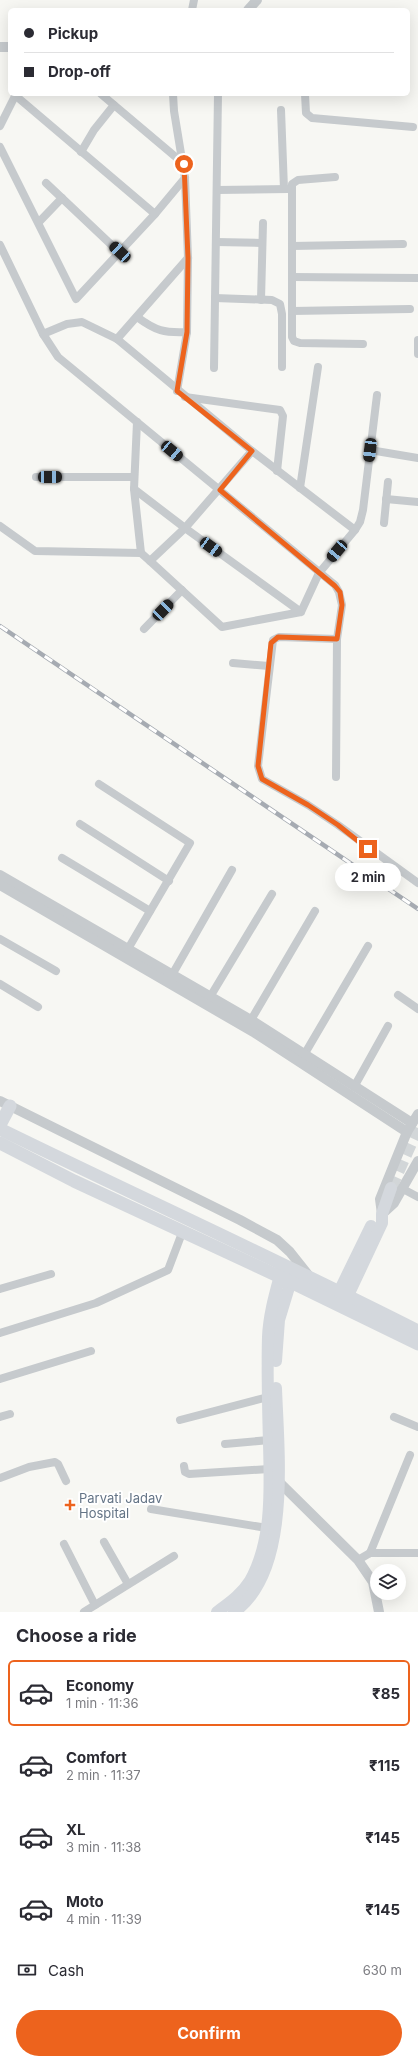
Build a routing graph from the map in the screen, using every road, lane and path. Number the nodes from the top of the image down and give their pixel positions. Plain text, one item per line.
1 (257, 0) edge
2 (250, 8) edge
3 (15, 96) edge
4 (17, 96) edge
5 (103, 96) edge
6 (173, 96) edge
7 (218, 96) edge
8 (305, 96) edge
9 (114, 105) junction
10 (281, 110) dead end
11 (0, 126) edge
12 (413, 127) dead end
13 (0, 146) edge
14 (81, 152) junction
15 (184, 164) junction
16 (335, 177) dead end
17 (185, 178) junction
18 (46, 183) dead end
19 (288, 189) junction
20 (217, 190) junction
21 (62, 198) junction
22 (155, 214) junction
23 (39, 222) junction
24 (263, 223) dead end
25 (216, 242) junction
26 (262, 243) junction
27 (403, 244) dead end
28 (0, 246) edge
29 (292, 246) junction
30 (120, 252) junction
31 (188, 258) junction
32 (292, 277) junction
33 (417, 278) dead end
34 (215, 298) junction
35 (261, 300) junction
36 (410, 309) dead end
37 (292, 311) junction
38 (137, 317) junction
39 (187, 332) junction
40 (44, 334) junction
41 (116, 339) junction
42 (418, 340) edge
43 (363, 344) dead end
44 (418, 354) edge
45 (282, 367) dead end
46 (318, 367) dead end
47 (214, 368) dead end
48 (177, 391) junction
49 (377, 395) dead end
50 (184, 397) junction
51 (137, 422) junction
52 (370, 450) junction
53 (252, 451) junction
54 (418, 458) edge
55 (277, 471) junction
56 (36, 477) dead end
57 (134, 478) junction
58 (388, 482) dead end
59 (300, 488) junction
60 (134, 489) junction
61 (220, 490) junction
62 (386, 499) junction
63 (418, 502) edge
64 (384, 523) dead end
65 (0, 526) edge
66 (185, 528) junction
67 (355, 530) junction
68 (141, 553) junction
69 (150, 561) junction
70 (319, 572) junction
71 (182, 590) junction
72 (301, 612) junction
73 (144, 629) dead end
74 (337, 639) junction
75 (234, 663) dead end
76 (269, 666) junction
77 (336, 777) dead end
78 (99, 784) dead end
79 (80, 824) dead end
80 (62, 858) dead end
81 (232, 870) dead end
82 (0, 875) edge
83 (168, 881) junction
84 (418, 883) edge
85 (0, 885) edge
86 (272, 894) dead end
87 (150, 911) junction
88 (316, 911) dead end
89 (0, 939) edge
90 (368, 946) dead end
91 (126, 953) junction
92 (56, 971) dead end
93 (172, 975) junction
94 (0, 984) edge
95 (398, 995) dead end
96 (210, 997) junction
97 (38, 1007) dead end
98 (418, 1009) edge
99 (251, 1020) junction
100 (388, 1026) dead end
101 (304, 1055) junction
102 (354, 1087) junction
103 (5, 1103) edge
104 (412, 1123) edge
105 (0, 1125) edge
106 (0, 1128) edge
107 (0, 1143) edge
108 (418, 1161) edge
109 (397, 1189) junction
110 (418, 1197) edge
111 (382, 1214) junction
112 (182, 1232) junction
113 (287, 1273) junction
114 (51, 1274) dead end
115 (309, 1276) junction
116 (0, 1289) edge
117 (341, 1299) junction
118 (418, 1331) edge
119 (0, 1333) edge
120 (418, 1344) edge
121 (91, 1351) dead end
122 (0, 1379) edge
123 (268, 1397) junction
124 (10, 1414) dead end
125 (394, 1416) dead end
126 (0, 1417) edge
127 (180, 1420) dead end
128 (418, 1426) edge
129 (269, 1440) junction
130 (225, 1444) dead end
131 (410, 1455) dead end
132 (184, 1466) dead end
133 (272, 1476) junction
134 (0, 1478) edge
135 (66, 1481) dead end
136 (151, 1509) dead end
137 (267, 1528) junction
138 (104, 1542) dead end
139 (64, 1544) dead end
140 (370, 1553) junction
141 (418, 1553) edge
142 (174, 1556) dead end
143 (358, 1560) junction
144 (128, 1584) junction
145 (95, 1605) junction
146 (84, 1612) edge
147 (217, 1612) edge
148 (234, 1612) edge
149 (378, 1612) edge

1 - 2 street
3 - 11 street
4 - 14 street
5 - 9 street
6 - 15 street
7 - 20 street
8 - 12 street
9 - 14 street
9 - 15 street
10 - 19 street
13 - 23 street
14 - 22 street
15 - 17 street
16 - 19 street
17 - 22 street
17 - 31 street
18 - 21 street
19 - 20 street
19 - 29 street
20 - 25 street
21 - 23 street
21 - 30 street
22 - 30 street
23 - 30 street
24 - 26 street
25 - 26 street
25 - 34 street
26 - 35 street
27 - 29 street
28 - 40 street
29 - 32 street
31 - 38 street
31 - 39 street
32 - 33 street
32 - 37 street
34 - 35 street
34 - 47 street
35 - 45 street
36 - 37 street
37 - 43 street
38 - 39 street
38 - 41 street
39 - 48 street
40 - 41 street
40 - 51 street
41 - 48 street
42 - 44 street
46 - 59 street
48 - 50 street
49 - 52 street
50 - 53 street
50 - 55 street
51 - 57 street
51 - 61 street
52 - 54 street
52 - 67 street
53 - 55 street
53 - 61 street
55 - 59 street
56 - 57 street
57 - 60 street
58 - 62 street
59 - 67 street
60 - 66 street
60 - 68 street
61 - 66 street
61 - 70 street
62 - 63 street
62 - 64 street
65 - 68 street
66 - 69 street
66 - 72 street
67 - 70 street
68 - 69 street
69 - 71 street
70 - 72 street
70 - 74 street
71 - 72 street
71 - 73 street
74 - 76 street
74 - 77 street
75 - 76 street
76 - 84 street
78 - 83 street
79 - 83 street
80 - 87 street
81 - 93 street
82 - 91 street
83 - 87 street
85 - 91 street
86 - 96 street
87 - 91 street
88 - 99 street
89 - 92 street
90 - 101 street
91 - 93 street
91 - 104 street
93 - 96 street
94 - 97 street
95 - 98 street
96 - 99 street
99 - 101 street
100 - 102 street
101 - 102 street
102 - 104 street
103 - 105 main road
103 - 115 street
104 - 111 street
106 - 113 main road
107 - 112 main road
108 - 109 street
109 - 110 street
109 - 111 main road
111 - 117 main road
112 - 113 main road
112 - 119 street
113 - 115 main road
113 - 117 main road
113 - 123 main road
113 - 133 main road
114 - 116 street
115 - 117 main road
117 - 118 main road
117 - 120 main road
121 - 122 street
123 - 127 street
123 - 129 main road
124 - 126 street
125 - 128 street
129 - 130 street
129 - 133 main road
131 - 140 street
132 - 133 street
133 - 137 main road
133 - 143 street
133 - 148 main road
134 - 135 street
136 - 137 street
137 - 147 main road
138 - 144 street
139 - 145 street
140 - 141 street
140 - 143 street
142 - 144 street
143 - 149 street
144 - 145 street
145 - 146 street

